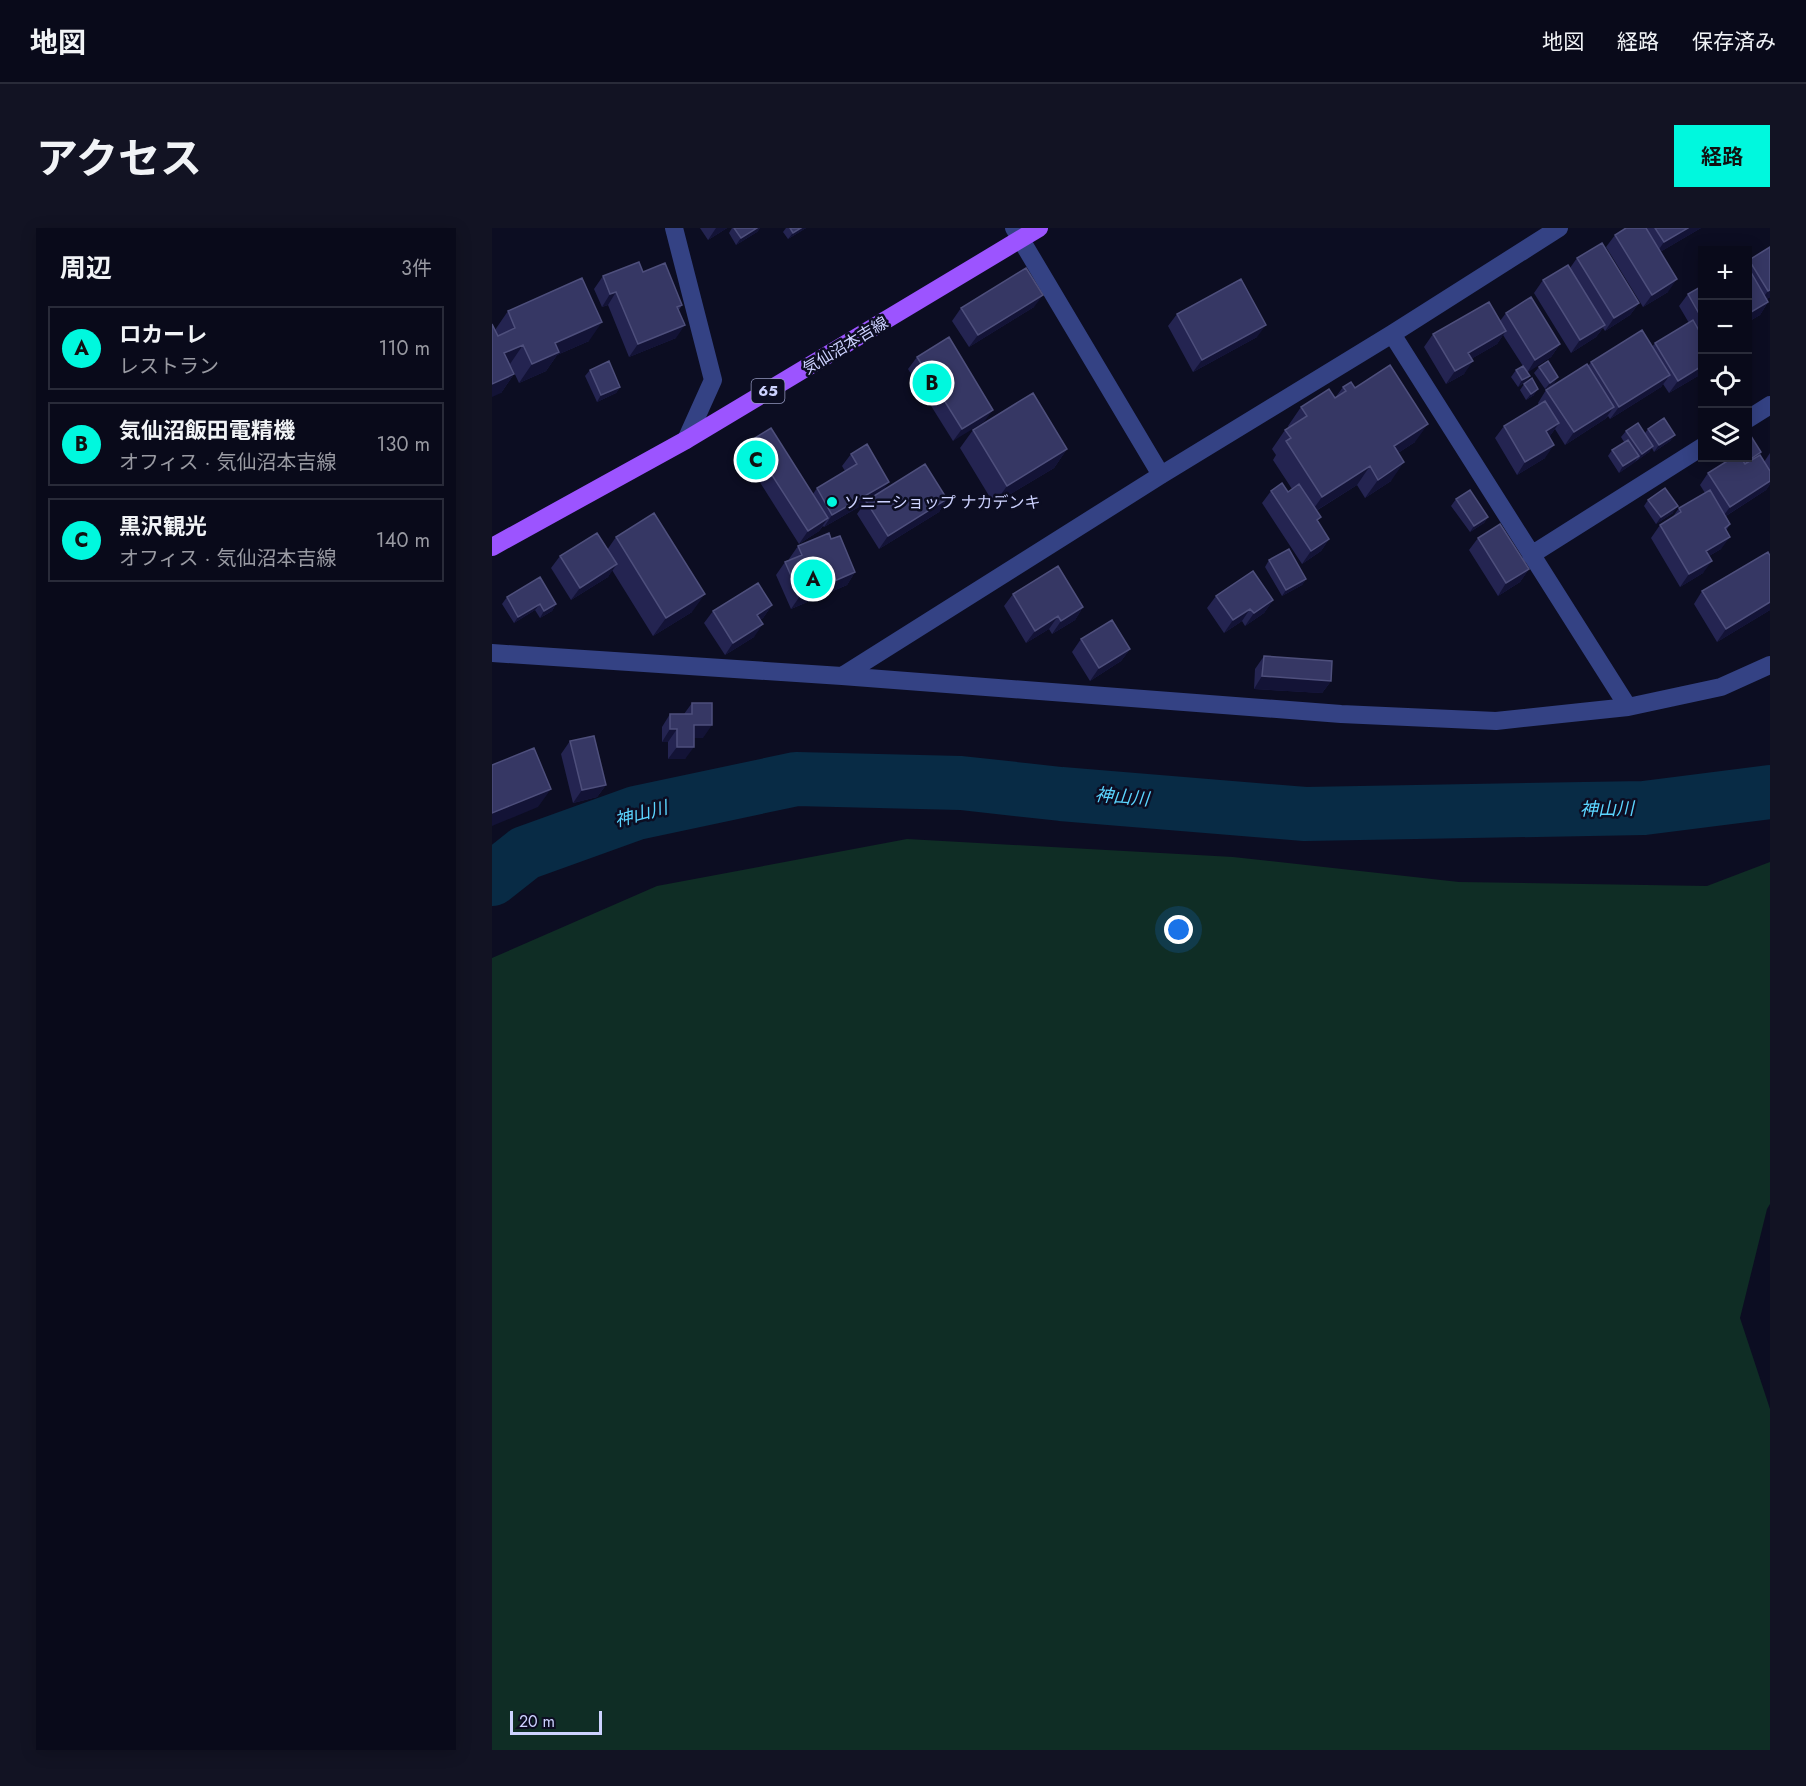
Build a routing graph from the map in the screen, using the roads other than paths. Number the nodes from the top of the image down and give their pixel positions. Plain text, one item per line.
1 (674, 228) edge
2 (1039, 228) edge
3 (1559, 228) edge
4 (1018, 234) edge
5 (1392, 334) junction
6 (1770, 405) edge
7 (1752, 416) edge
8 (686, 440) junction
9 (1698, 450) edge
10 (1161, 475) junction
11 (492, 547) edge
12 (1531, 555) junction
13 (492, 653) edge
14 (1770, 665) edge
15 (842, 676) junction
16 (1628, 707) junction

1 - 8 street
2 - 4 main road, 気仙沼本吉線 / 65
3 - 5 street
4 - 8 main road, 気仙沼本吉線 / 65
4 - 10 street
5 - 10 street
5 - 12 street
6 - 7 street
8 - 11 main road, 気仙沼本吉線 / 65
9 - 12 street
10 - 15 street
12 - 16 street
13 - 15 street
14 - 16 street
15 - 16 street

